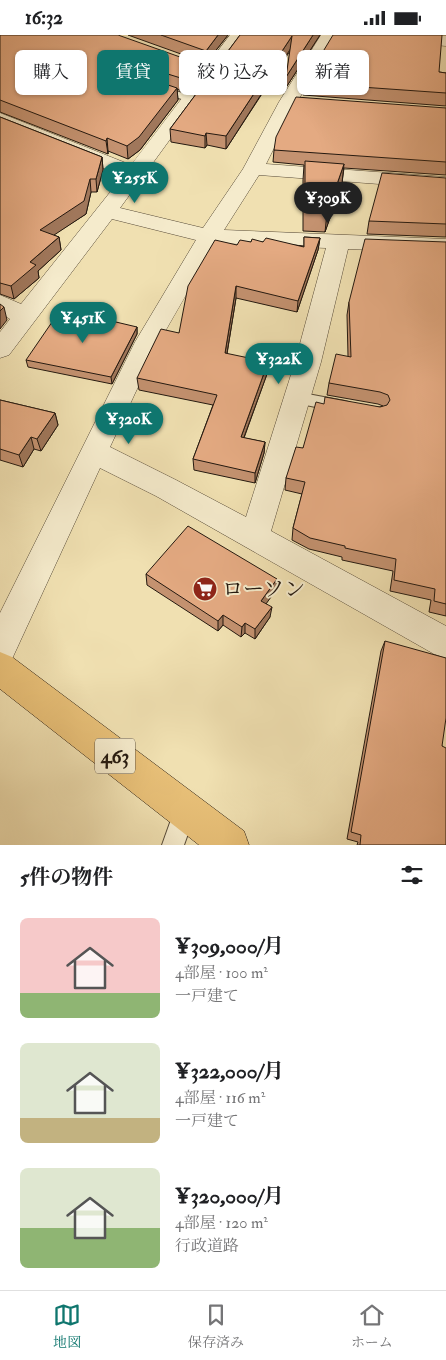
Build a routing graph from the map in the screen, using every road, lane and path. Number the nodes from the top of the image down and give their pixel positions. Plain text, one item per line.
1 (238, 35) edge
2 (329, 35) edge
3 (379, 35) edge
4 (446, 41) edge
5 (169, 92) edge
6 (191, 99) junction
7 (288, 102) junction
8 (308, 104) edge
9 (0, 119) edge
10 (253, 169) junction
11 (135, 174) junction
12 (446, 183) edge
13 (106, 211) junction
14 (210, 236) junction
15 (338, 243) junction
16 (446, 247) edge
17 (0, 303) edge
18 (25, 317) junction
19 (0, 349) edge
20 (297, 398) junction
21 (359, 409) edge
22 (94, 452) junction
23 (255, 536) junction
24 (446, 643) edge
25 (0, 648) edge
26 (0, 668) edge
27 (185, 811) junction
28 (173, 845) edge
29 (230, 845) edge

1 - 6 street
2 - 7 street
3 - 4 street
5 - 6 lane
6 - 11 street
7 - 8 street
7 - 10 street
9 - 11 street
10 - 12 street
10 - 14 street
11 - 13 street
13 - 14 street
13 - 18 street
14 - 15 street
14 - 22 street
15 - 16 street
15 - 20 street
17 - 18 street
18 - 19 street
20 - 21 lane
20 - 23 street
22 - 23 street
22 - 25 street
23 - 24 street
26 - 27 highway, 463
27 - 28 lane
27 - 29 highway, 463

